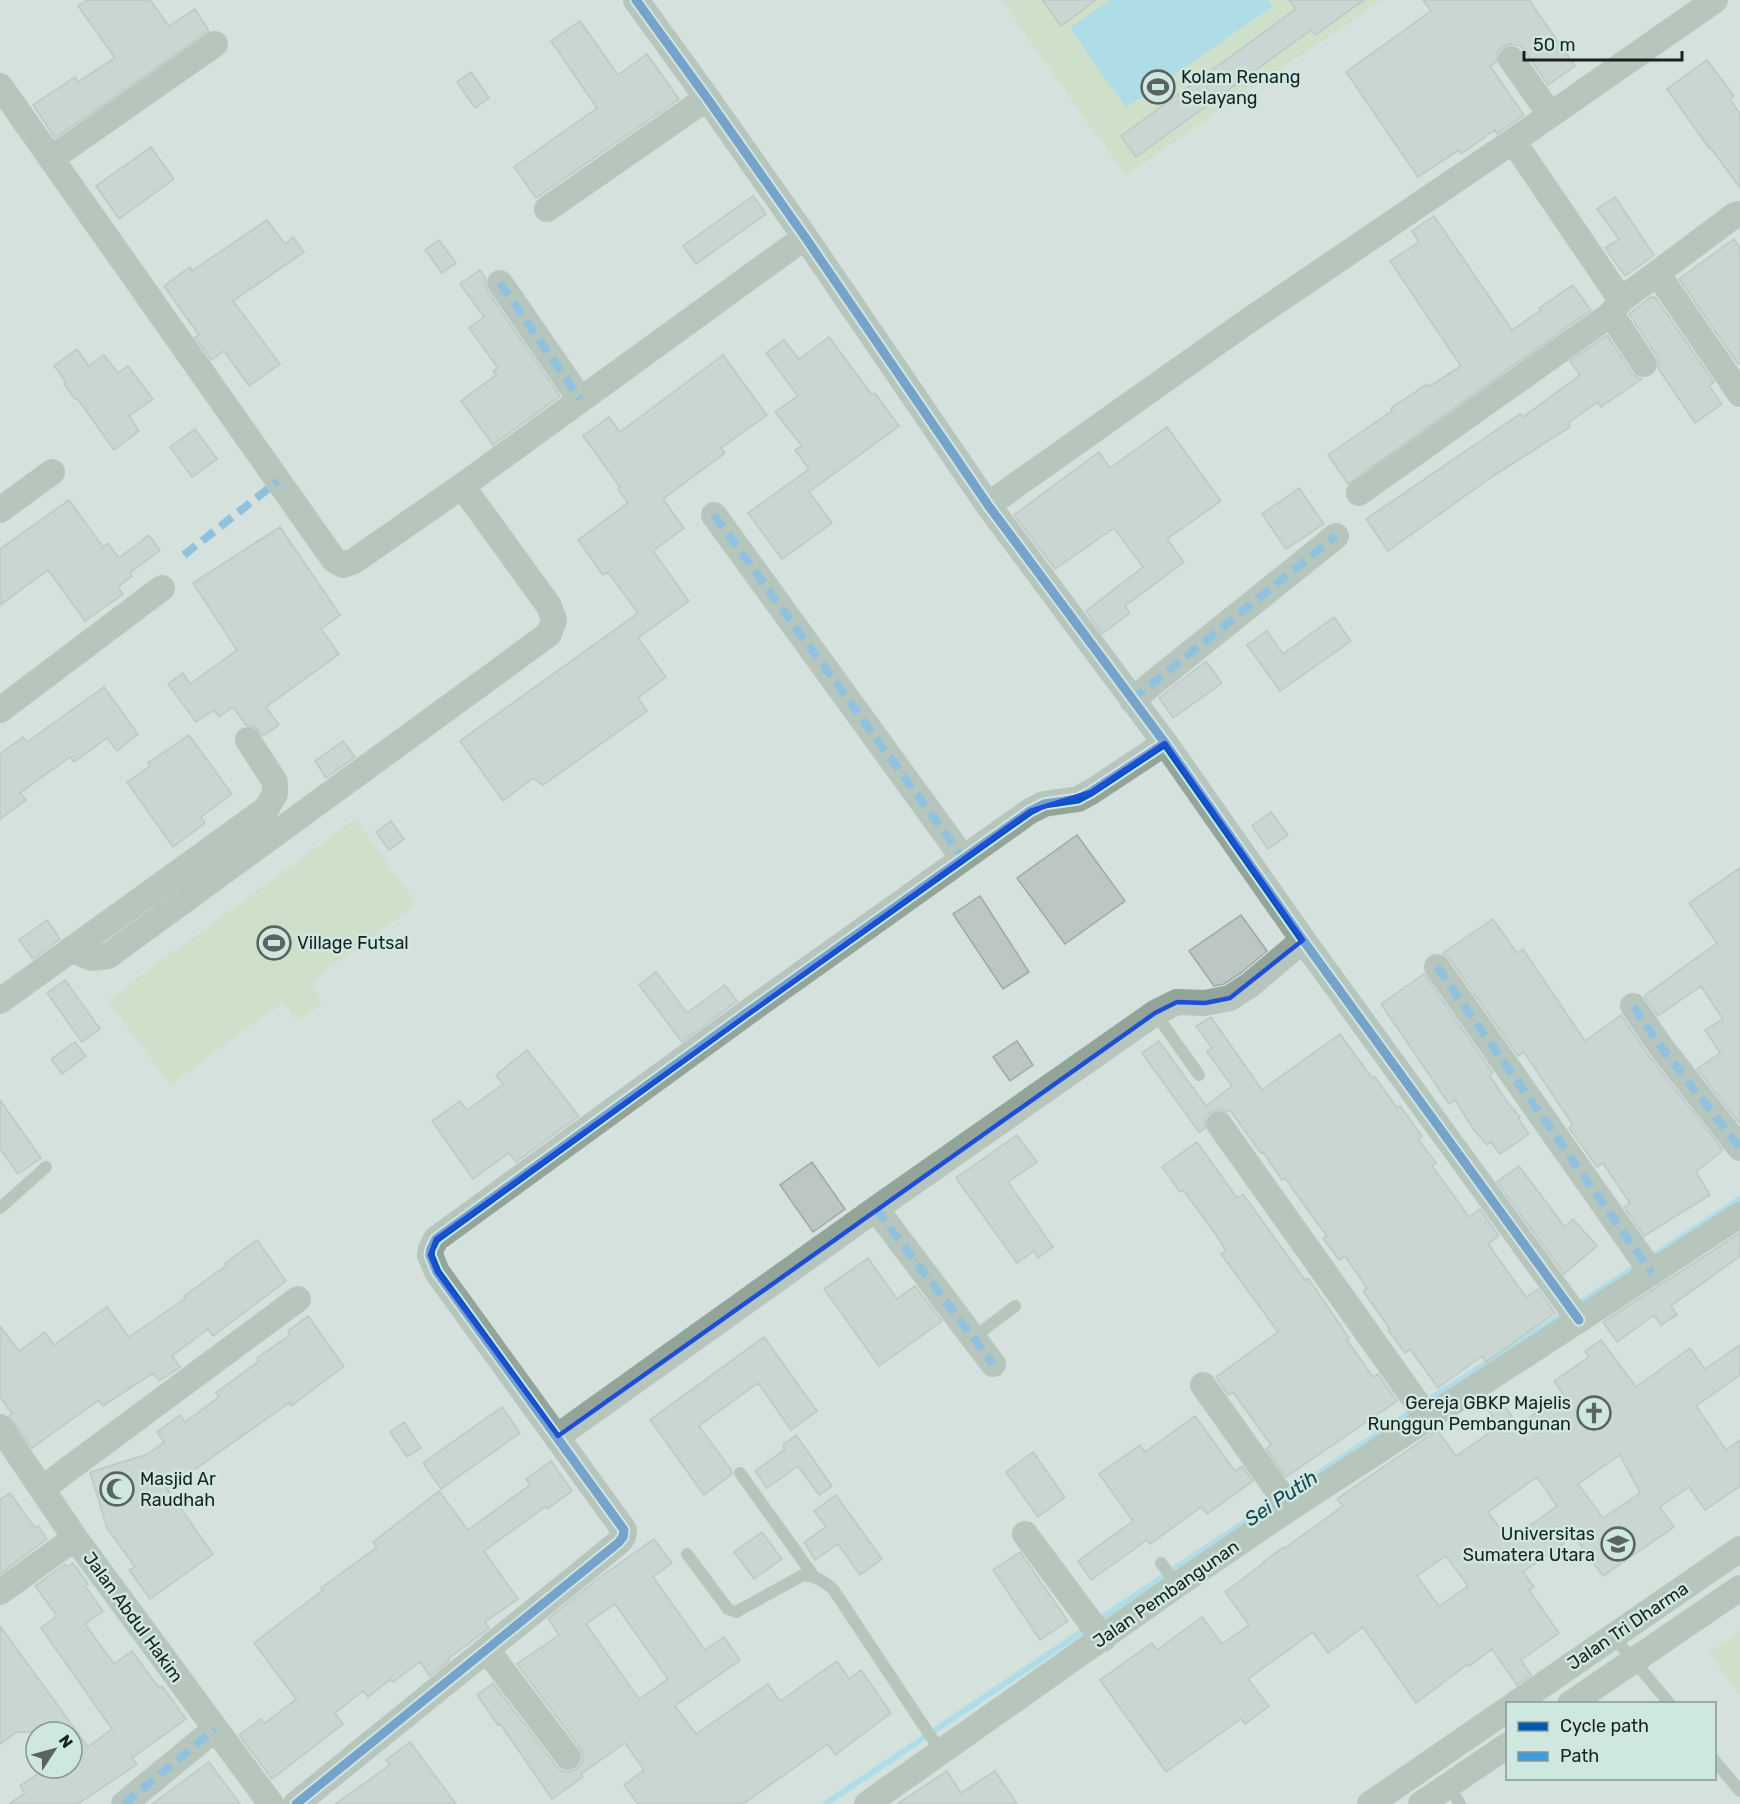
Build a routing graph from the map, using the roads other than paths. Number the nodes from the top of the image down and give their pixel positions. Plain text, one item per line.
1 (636, 0) edge
2 (1715, 0) edge
3 (215, 44) dead end
4 (1510, 59) dead end
5 (0, 86) edge
6 (707, 98) junction
7 (1550, 114) junction
8 (1513, 141) junction
9 (52, 158) junction
10 (547, 209) dead end
11 (1740, 214) edge
12 (805, 237) junction
13 (1657, 273) junction
14 (500, 283) dead end
15 (1616, 307) junction
16 (1644, 364) dead end
17 (1740, 394) edge
18 (580, 399) junction
19 (52, 472) dead end
20 (462, 486) junction
21 (1359, 493) dead end
22 (988, 505) junction
23 (0, 510) edge
24 (714, 515) dead end
25 (1336, 536) dead end
26 (162, 588) dead end
27 (1132, 700) junction
28 (0, 710) edge
29 (248, 740) dead end
30 (1165, 743) junction
31 (963, 858) junction
32 (1303, 940) junction
33 (71, 949) junction
34 (1437, 967) dead end
35 (0, 1001) edge
36 (1633, 1006) dead end
37 (1155, 1013) junction
38 (1198, 1075) dead end
39 (1219, 1125) dead end
40 (1740, 1148) edge
41 (46, 1167) dead end
42 (0, 1208) edge
43 (876, 1209) junction
44 (1740, 1215) edge
45 (1648, 1267) junction
46 (298, 1299) dead end
47 (1015, 1306) dead end
48 (1573, 1311) junction
49 (973, 1338) junction
50 (993, 1364) dead end
51 (1203, 1385) dead end
52 (1423, 1410) junction
53 (1, 1429) edge
54 (558, 1436) junction
55 (740, 1473) dead end
56 (43, 1488) junction
57 (1286, 1502) junction
58 (1025, 1534) dead end
59 (75, 1538) junction
60 (1740, 1550) edge
61 (687, 1554) dead end
62 (813, 1575) junction
63 (1740, 1588) edge
64 (0, 1592) edge
65 (1094, 1627) junction
66 (1613, 1636) junction
67 (487, 1650) junction
68 (1633, 1661) junction
69 (1518, 1702) edge
70 (1573, 1702) edge
71 (1668, 1702) edge
72 (1506, 1710) edge
73 (215, 1729) junction
74 (934, 1740) junction
75 (1506, 1747) edge
76 (568, 1757) dead end
77 (1716, 1762) edge
78 (1740, 1791) edge
79 (1454, 1795) edge
80 (124, 1804) edge
81 (271, 1804) edge
82 (296, 1804) edge
83 (867, 1804) edge
84 (1370, 1804) edge
85 (1421, 1804) edge

1 - 6 street
2 - 7 street
3 - 9 street
4 - 7 street
5 - 9 street
6 - 10 street
6 - 12 street
7 - 8 street
8 - 15 street
8 - 22 street
9 - 20 street
11 - 13 street
12 - 18 street
12 - 22 street
13 - 15 street
13 - 17 street
14 - 18 street
15 - 16 street
15 - 21 street
18 - 20 street
19 - 23 street
20 - 33 street
22 - 27 street
24 - 31 street
25 - 27 street
26 - 28 street
27 - 30 street
29 - 33 street
30 - 31 street
30 - 32 street
31 - 54 street
32 - 37 street
32 - 48 street
33 - 35 street
34 - 45 street
36 - 40 street
37 - 38 lane
37 - 43 street
39 - 52 street
41 - 42 lane
43 - 49 street
43 - 54 street
44 - 45 street, Jalan Pembangunan
45 - 48 street, Jalan Pembangunan
46 - 56 street
47 - 49 lane
48 - 52 street, Jalan Pembangunan
49 - 50 street
51 - 57 street
52 - 57 street, Jalan Pembangunan
53 - 56 street, Jalan Abdul Hakim
54 - 67 street
55 - 62 lane
56 - 59 street, Jalan Abdul Hakim
57 - 65 street, Jalan Pembangunan
58 - 65 street
59 - 64 street
59 - 73 street, Jalan Abdul Hakim
60 - 66 street, Jalan Tri Dharma
61 - 62 lane
62 - 74 lane
63 - 68 street, Jalan Tri Dharma
65 - 74 street, Jalan Pembangunan
66 - 68 lane
66 - 69 street, Jalan Tri Dharma
67 - 76 street
67 - 82 street
68 - 70 street, Jalan Tri Dharma
68 - 71 lane
72 - 84 street
73 - 80 street
73 - 81 street, Jalan Abdul Hakim
74 - 83 street, Jalan Pembangunan
75 - 79 street
77 - 78 lane
79 - 85 street

